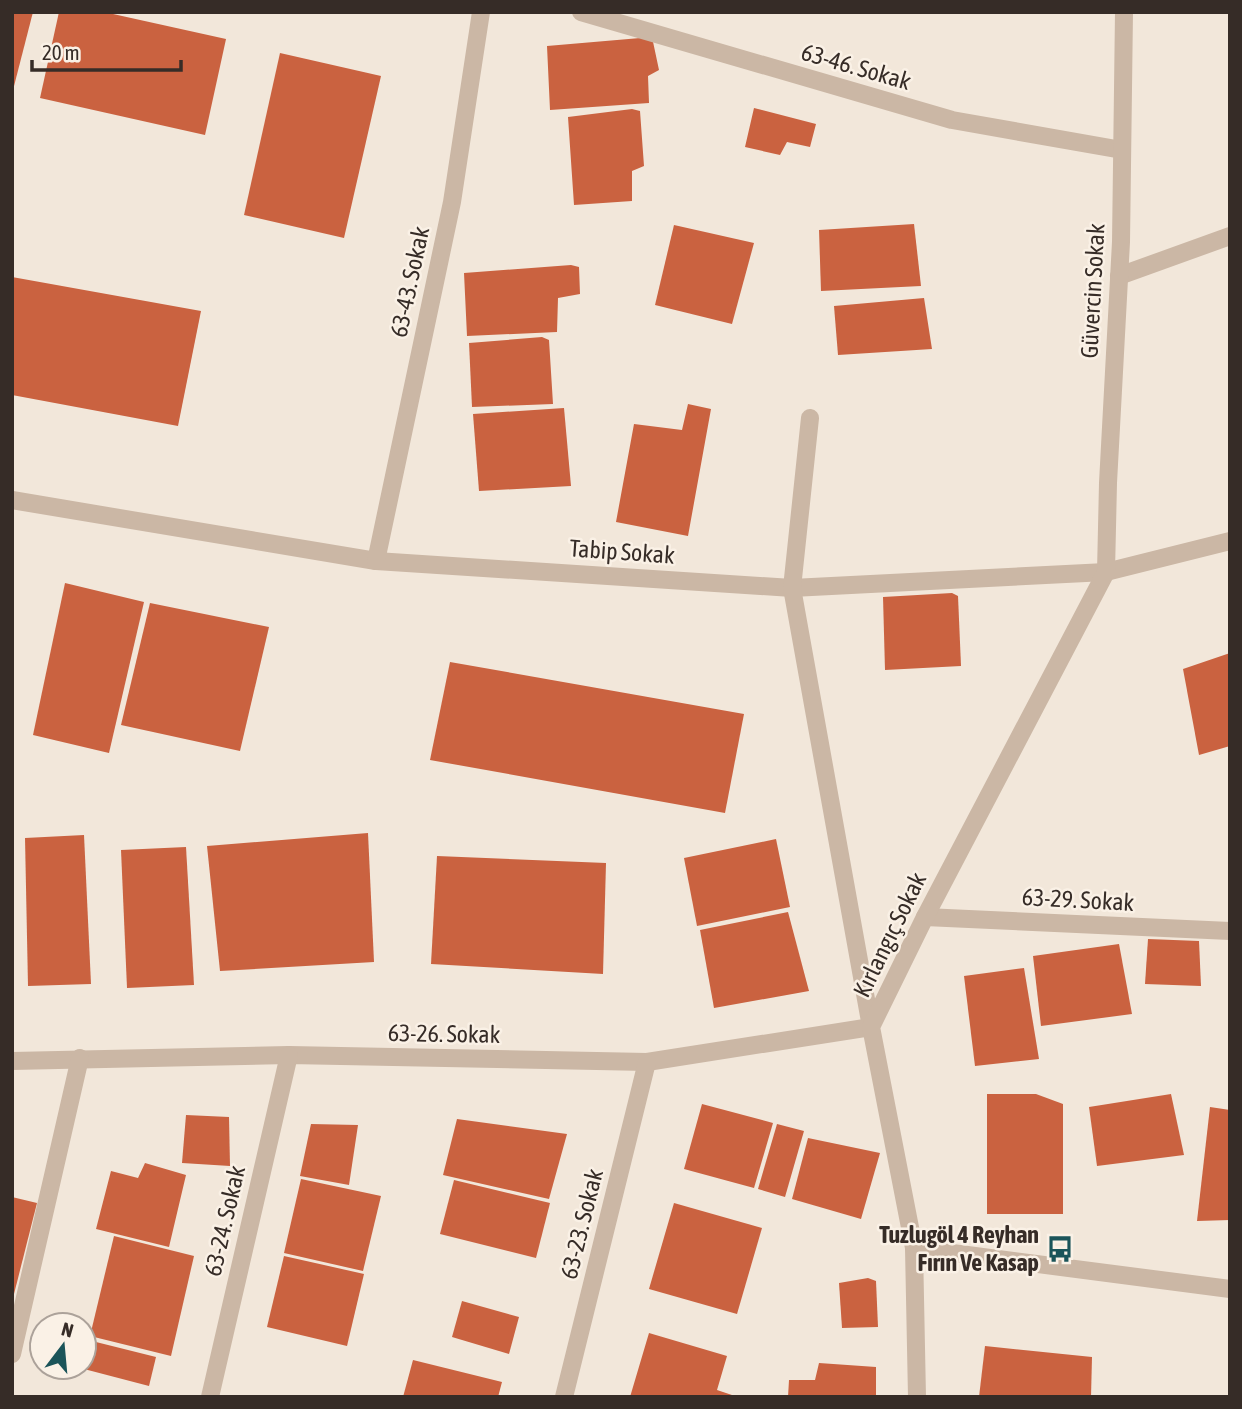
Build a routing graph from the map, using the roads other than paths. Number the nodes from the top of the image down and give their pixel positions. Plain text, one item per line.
1 (481, 12) edge
2 (581, 12) edge
3 (1124, 12) edge
4 (1122, 150) junction
5 (1230, 236) edge
6 (1119, 276) junction
7 (810, 418) dead end
8 (12, 500) edge
9 (1230, 541) edge
10 (376, 561) junction
11 (1106, 572) junction
12 (792, 588) junction
13 (925, 917) junction
14 (1230, 931) edge
15 (872, 1027) junction
16 (289, 1055) junction
17 (80, 1058) junction
18 (12, 1061) edge
19 (647, 1062) junction
20 (914, 1248) junction
21 (1230, 1289) edge
22 (12, 1354) edge
23 (210, 1397) edge
24 (564, 1397) edge
25 (917, 1397) edge

1 - 10 street, 63-43. Sokak
2 - 4 street, 63-46. Sokak
3 - 4 street, Güvercin Sokak
4 - 6 street, Güvercin Sokak
5 - 6 street
6 - 11 street, Güvercin Sokak
7 - 12 street
8 - 10 street, Tabip Sokak
9 - 11 street, Tabip Sokak
10 - 12 street, Tabip Sokak
11 - 12 street, Tabip Sokak
11 - 13 street, Kırlangıç Sokak
12 - 15 street
13 - 14 street, 63-29. Sokak
13 - 15 street, Kırlangıç Sokak
15 - 19 street, 63-26. Sokak
15 - 20 street, Kırlangıç Sokak
16 - 17 street, 63-26. Sokak
16 - 19 street, 63-26. Sokak
16 - 23 street, 63-24. Sokak
17 - 18 street, 63-26. Sokak
17 - 22 street
19 - 24 street, 63-23. Sokak
20 - 21 street
20 - 25 street, Kırlangıç Sokak

